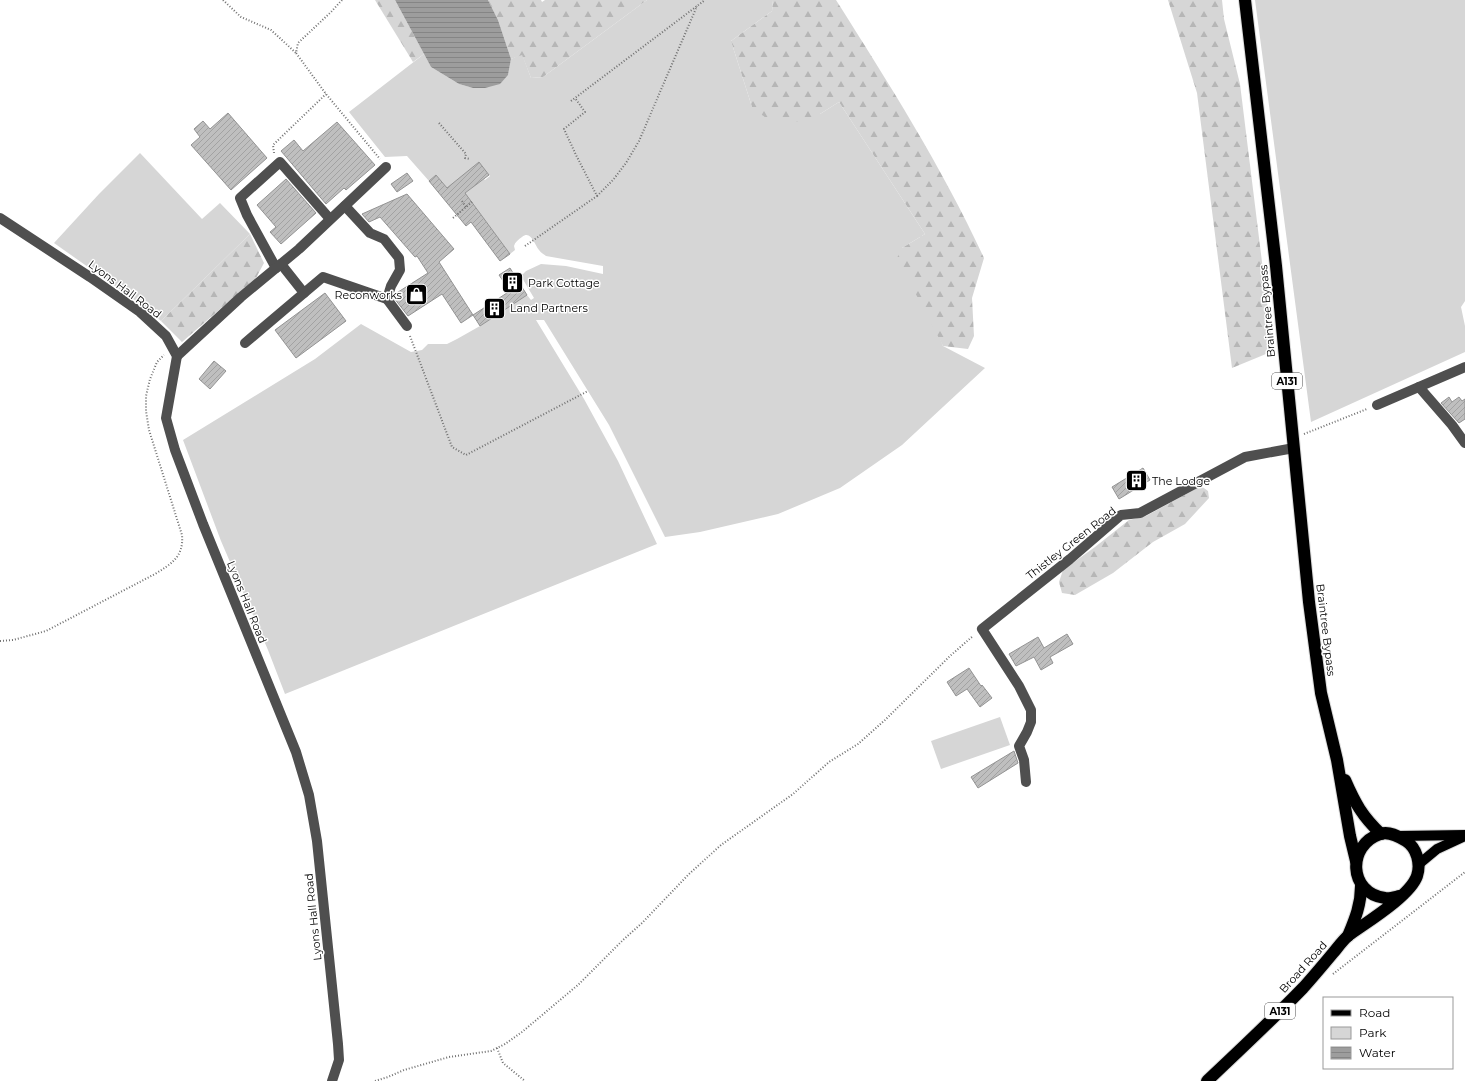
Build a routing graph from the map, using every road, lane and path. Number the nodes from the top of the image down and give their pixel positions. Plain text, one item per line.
1 (223, 0) edge
2 (342, 0) edge
3 (705, 0) edge
4 (1245, 0) edge
5 (697, 6) junction
6 (296, 53) junction
7 (326, 94) junction
8 (575, 98) junction
9 (571, 101) dead end
10 (439, 123) dead end
11 (470, 159) dead end
12 (280, 162) junction
13 (386, 167) joint
14 (597, 196) junction
15 (462, 201) dead end
16 (472, 202) dead end
17 (345, 206) junction
18 (466, 207) junction
19 (0, 218) edge
20 (453, 218) dead end
21 (330, 219) junction
22 (525, 246) dead end
23 (279, 266) junction
24 (304, 293) junction
25 (386, 299) junction
26 (406, 326) joint
27 (245, 343) dead end
28 (176, 353) junction
29 (1465, 367) edge
30 (1419, 387) junction
31 (588, 391) dead end
32 (1377, 405) joint
33 (1293, 443) junction
34 (1465, 443) edge
35 (982, 629) junction
36 (0, 641) edge
37 (1337, 760) junction
38 (1026, 782) dead end
39 (1381, 834) junction
40 (1398, 836) junction
41 (1465, 836) edge
42 (1356, 861) junction
43 (1419, 864) junction
44 (1465, 872) edge
45 (1361, 886) junction
46 (1400, 896) junction
47 (1348, 936) junction
48 (1329, 977) dead end
49 (497, 1048) junction
50 (332, 1081) edge
51 (375, 1081) edge
52 (525, 1081) edge
53 (1208, 1081) edge

1 - 6 path
2 - 6 path
3 - 5 path
4 - 33 highway, Braintree Bypass / A131
5 - 8 path
5 - 14 path
6 - 7 path
7 - 12 path
7 - 13 path
8 - 9 path
8 - 14 path
10 - 11 path
12 - 21 street
12 - 23 street
13 - 17 street
14 - 22 path
15 - 18 path
16 - 18 path
17 - 21 street
17 - 25 street
18 - 20 path
19 - 28 street, Lyons Hall Road
21 - 23 street
23 - 24 street
23 - 28 street
24 - 25 street
24 - 27 street
25 - 26 street
26 - 31 path
28 - 36 path
28 - 50 street, Lyons Hall Road
29 - 30 street
30 - 32 street
30 - 34 street
32 - 33 path
33 - 35 street, Thistley Green Road
33 - 37 highway, Braintree Bypass / A131
35 - 38 street
35 - 49 path
37 - 39 highway, Braintree Bypass / A131
37 - 42 highway, Braintree Bypass / A131
39 - 40 highway
39 - 42 highway
40 - 41 main road
40 - 43 highway
41 - 43 main road
42 - 45 highway, Broad Road / A131
43 - 46 highway, Broad Road / A131
44 - 48 path
45 - 46 highway
45 - 47 highway, Broad Road / A131
46 - 47 highway, Broad Road / A131
47 - 53 highway, Broad Road / A131
49 - 51 path
49 - 52 path

